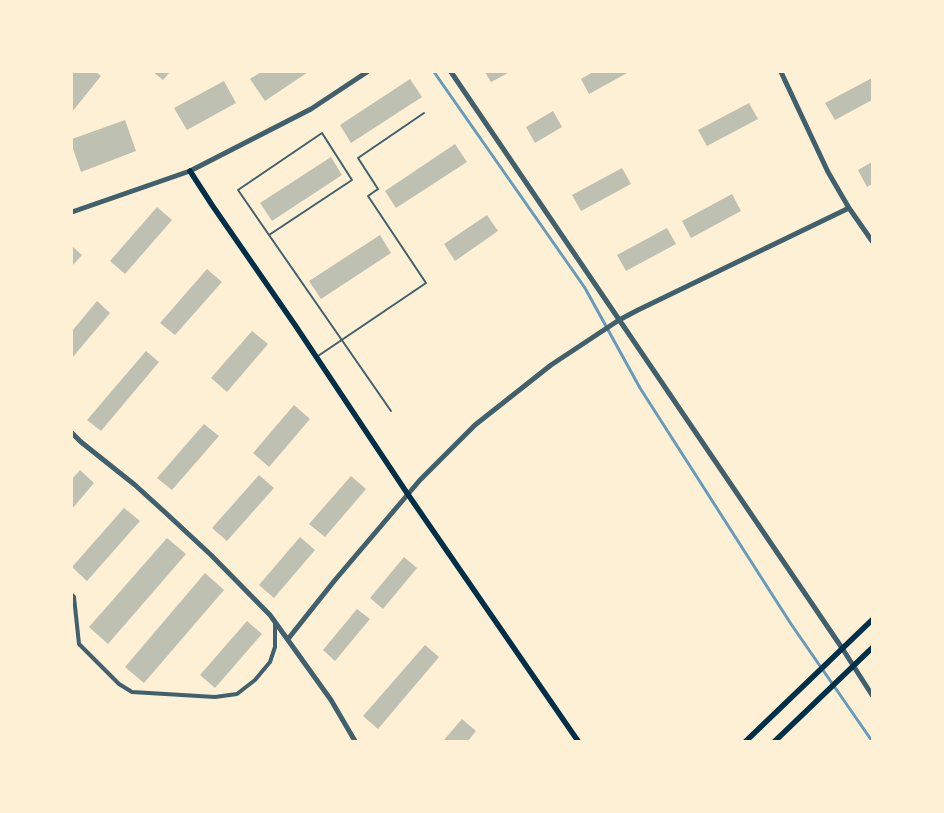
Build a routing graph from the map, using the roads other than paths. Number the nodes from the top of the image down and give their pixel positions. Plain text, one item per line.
1 (367, 72) edge
2 (451, 72) edge
3 (781, 72) edge
4 (424, 113) dead end
5 (190, 171) junction
6 (849, 208) junction
7 (72, 212) edge
8 (269, 235) junction
9 (872, 241) edge
10 (619, 320) junction
11 (342, 340) junction
12 (317, 357) junction
13 (391, 410) dead end
14 (72, 433) edge
15 (407, 493) junction
16 (72, 595) edge
17 (872, 620) edge
18 (275, 622) junction
19 (288, 639) junction
20 (842, 648) junction
21 (872, 648) edge
22 (853, 666) junction
23 (872, 695) edge
24 (356, 741) edge
25 (578, 741) edge
26 (746, 741) edge
27 (775, 741) edge

1 - 5 street
2 - 10 street
3 - 6 street
4 - 11 lane
5 - 7 street
5 - 12 main road
6 - 9 street
6 - 10 street
8 - 8 lane
8 - 11 lane
10 - 15 street
10 - 20 street
11 - 12 lane
11 - 13 lane
12 - 15 main road
14 - 18 street
15 - 19 street
15 - 25 main road
16 - 18 street
17 - 20 main road
18 - 19 street
19 - 24 street
20 - 22 street
20 - 26 main road
21 - 22 main road
22 - 23 street
22 - 27 main road

